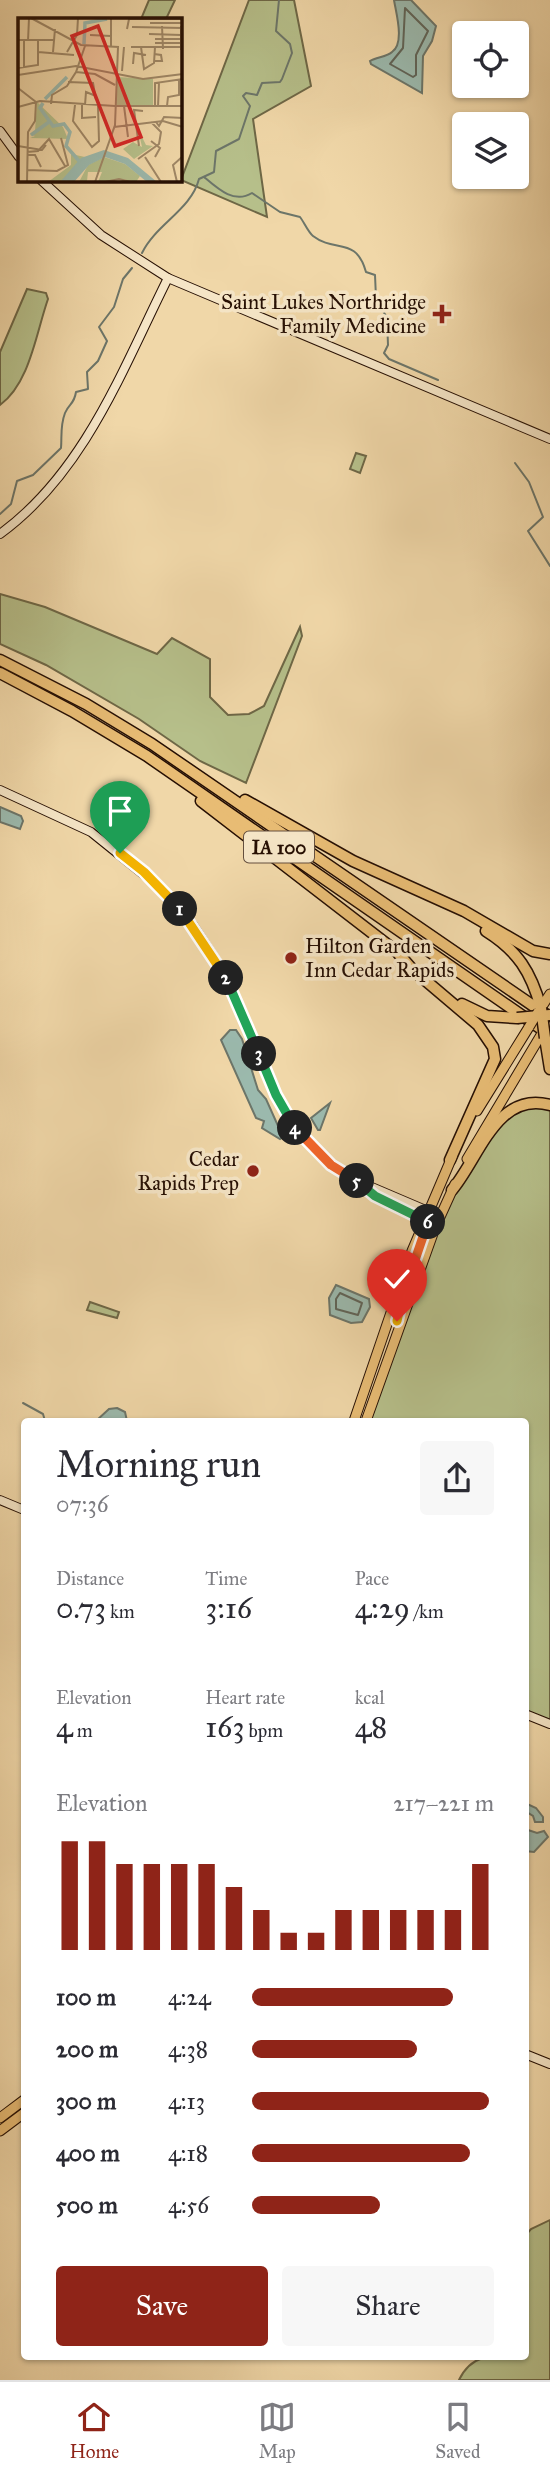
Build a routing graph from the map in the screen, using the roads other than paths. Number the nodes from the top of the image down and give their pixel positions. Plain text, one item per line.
1 (0, 131) edge
2 (18, 156) edge
3 (43, 182) edge
4 (168, 278) junction
5 (550, 439) edge
6 (0, 534) edge
7 (0, 660) edge
8 (0, 673) edge
9 (106, 730) junction
10 (152, 744) junction
11 (0, 790) edge
12 (412, 890) junction
13 (397, 952) junction
14 (550, 954) edge
15 (546, 1018) edge
16 (550, 1069) edge
17 (550, 1105) edge
18 (450, 1160) junction
19 (355, 1181) junction
20 (452, 1190) junction
21 (428, 1211) junction
22 (430, 1222) junction
23 (356, 1418) edge
24 (367, 1418) edge
25 (0, 1500) edge
26 (21, 1509) edge
27 (529, 1716) edge
28 (550, 1724) edge
29 (529, 2056) edge
30 (550, 2064) edge
31 (21, 2102) edge
32 (21, 2104) edge
33 (21, 2115) edge
34 (0, 2118) edge
35 (4, 2128) edge

1 - 2 street
3 - 4 street
4 - 5 street
4 - 6 street
7 - 10 highway, IA 100
8 - 9 highway, IA 100
9 - 13 highway
9 - 15 highway, IA 100
10 - 12 highway
10 - 15 highway, IA 100
11 - 19 street
12 - 14 highway
12 - 15 highway
13 - 15 highway, bridge
13 - 18 highway
15 - 16 highway
15 - 18 main road, bridge
15 - 20 main road
17 - 20 highway
18 - 21 main road
19 - 21 street
19 - 22 street
20 - 22 main road
21 - 22 main road
22 - 23 main road
22 - 24 main road
25 - 26 street
27 - 28 street
29 - 30 street
31 - 34 main road
32 - 35 main road
33 - 35 main road

